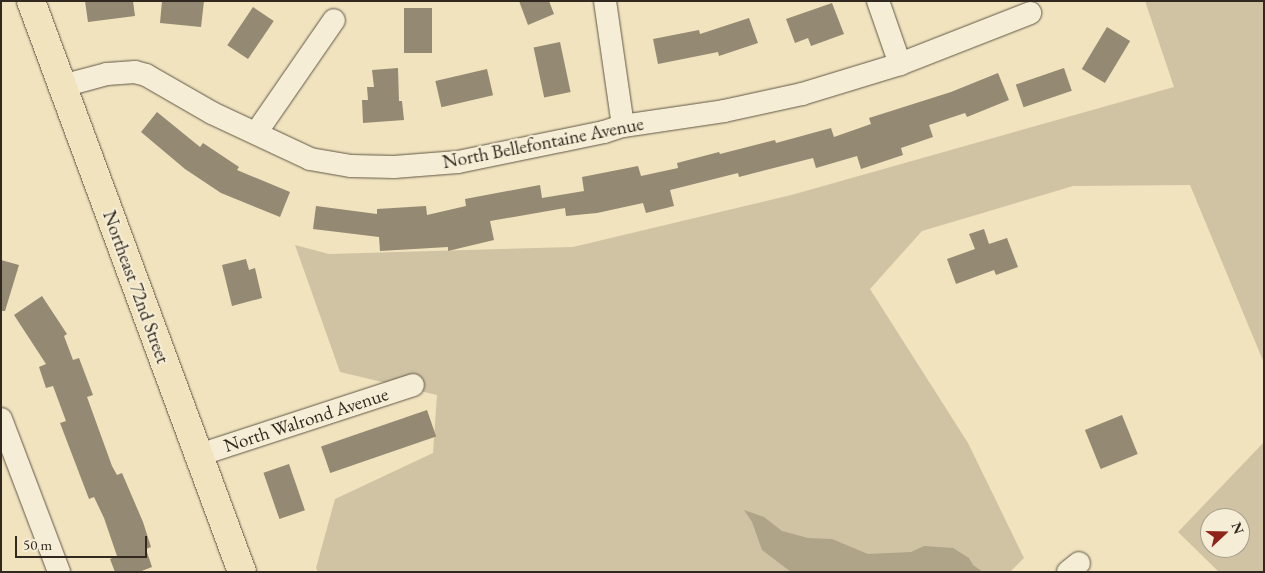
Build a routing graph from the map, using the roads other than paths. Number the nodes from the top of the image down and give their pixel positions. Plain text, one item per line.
1 (31, 1) edge
2 (605, 1) edge
3 (878, 1) edge
4 (1030, 13) dead end
5 (334, 20) dead end
6 (900, 64) junction
7 (62, 86) junction
8 (623, 126) junction
9 (256, 133) junction
10 (413, 385) dead end
11 (1, 419) edge
12 (199, 455) junction
13 (58, 572) edge
14 (242, 572) edge

1 - 7 main road, Northeast 72nd Street
2 - 8 street
3 - 6 street
4 - 6 street, North Bellefontaine Avenue
5 - 9 street
6 - 8 street, North Bellefontaine Avenue
7 - 9 street, North Bellefontaine Avenue
7 - 12 main road, Northeast 72nd Street
8 - 9 street, North Bellefontaine Avenue
10 - 12 street, North Walrond Avenue
11 - 13 street
12 - 14 main road, Northeast 72nd Street

